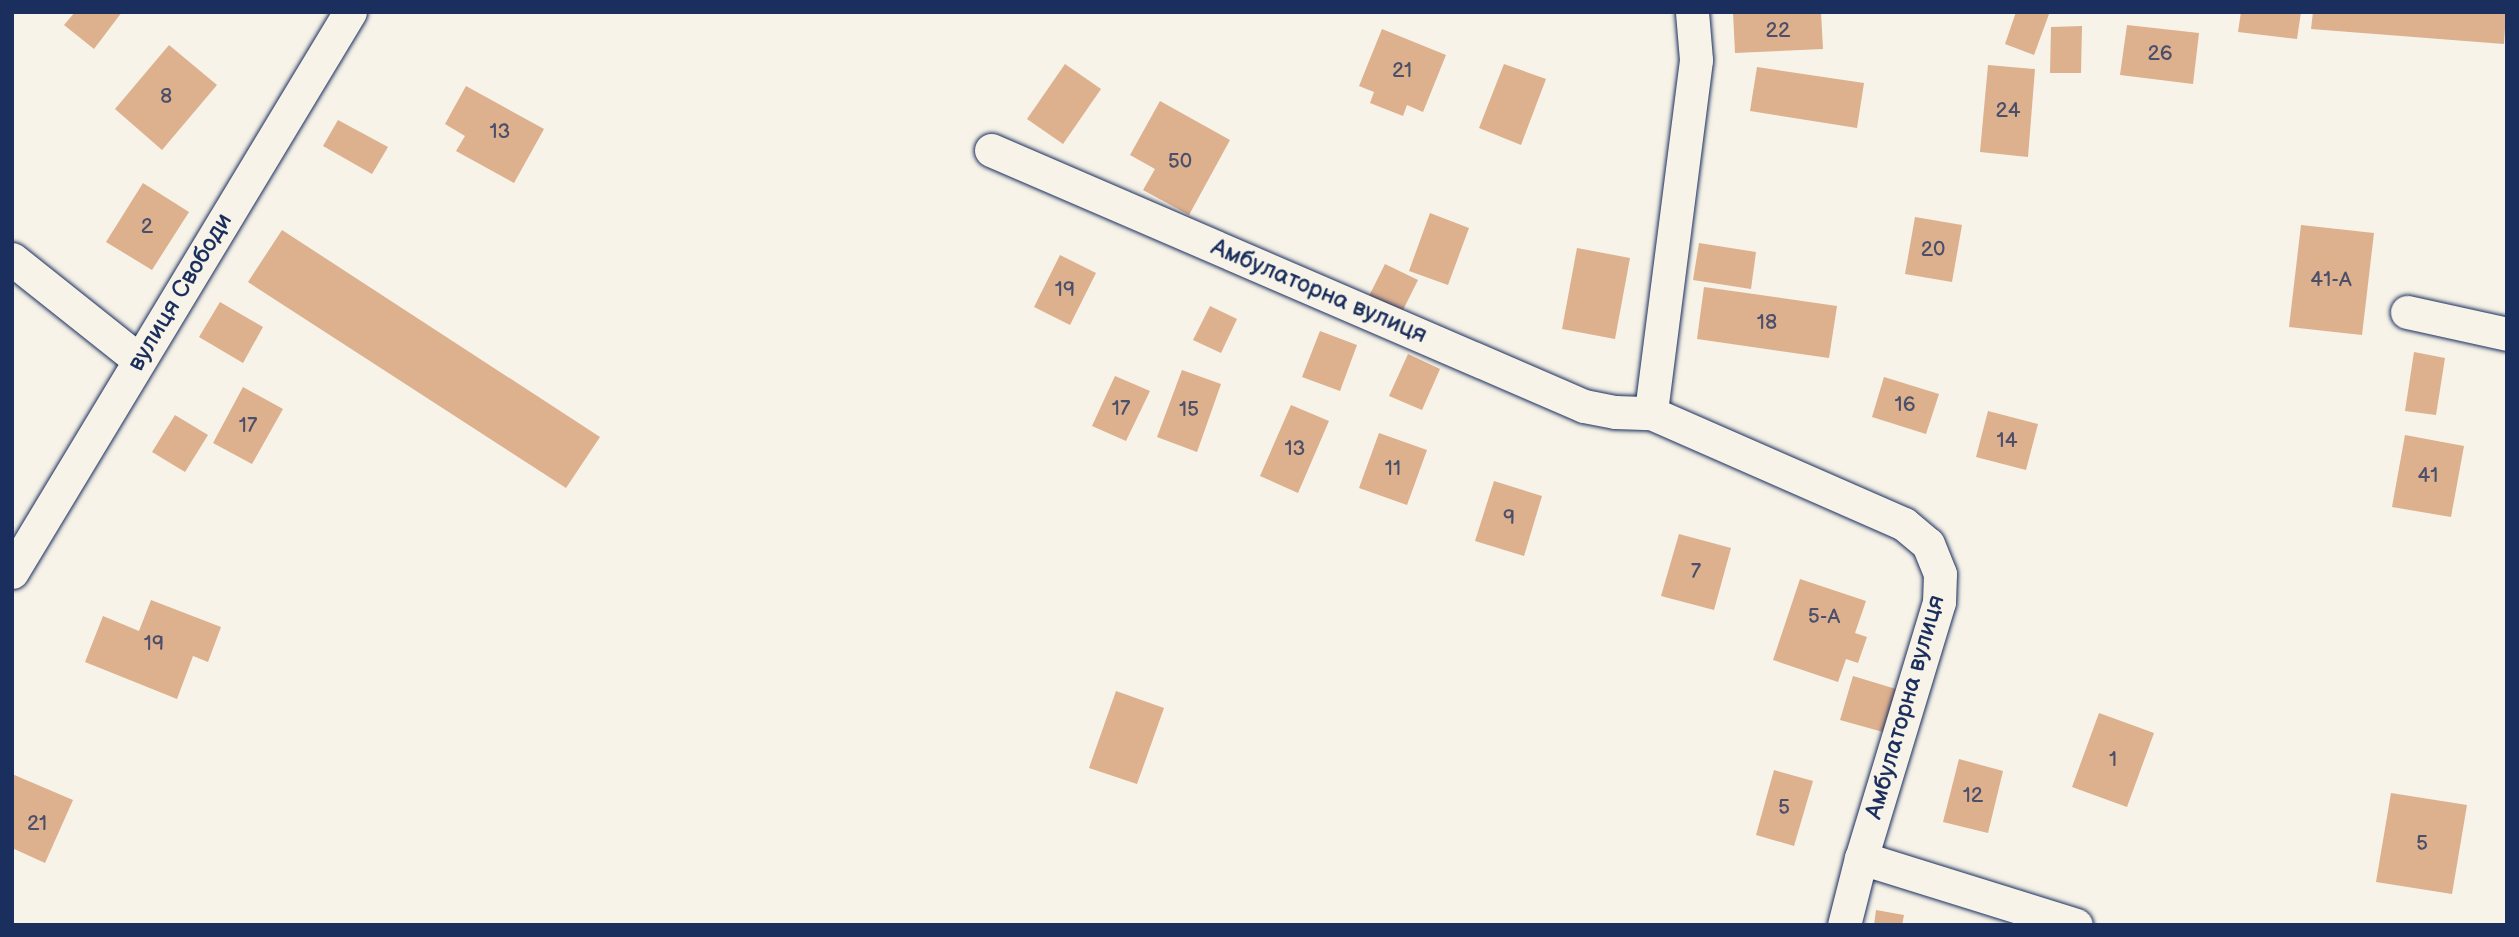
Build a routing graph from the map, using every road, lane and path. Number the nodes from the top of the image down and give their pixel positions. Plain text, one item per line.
1 (350, 12) edge
2 (1692, 12) edge
3 (991, 150) dead end
4 (12, 259) edge
5 (2407, 312) dead end
6 (2507, 334) edge
7 (139, 360) junction
8 (1651, 413) junction
9 (12, 572) edge
10 (1861, 858) junction
11 (1844, 925) edge
12 (2076, 925) edge

1 - 7 street, вулиця Свободи
2 - 8 street
3 - 8 street, Амбулаторна вулиця
4 - 7 street
5 - 6 street
7 - 9 street, вулиця Свободи
8 - 10 street, Амбулаторна вулиця
10 - 11 street, Амбулаторна вулиця
10 - 12 street

